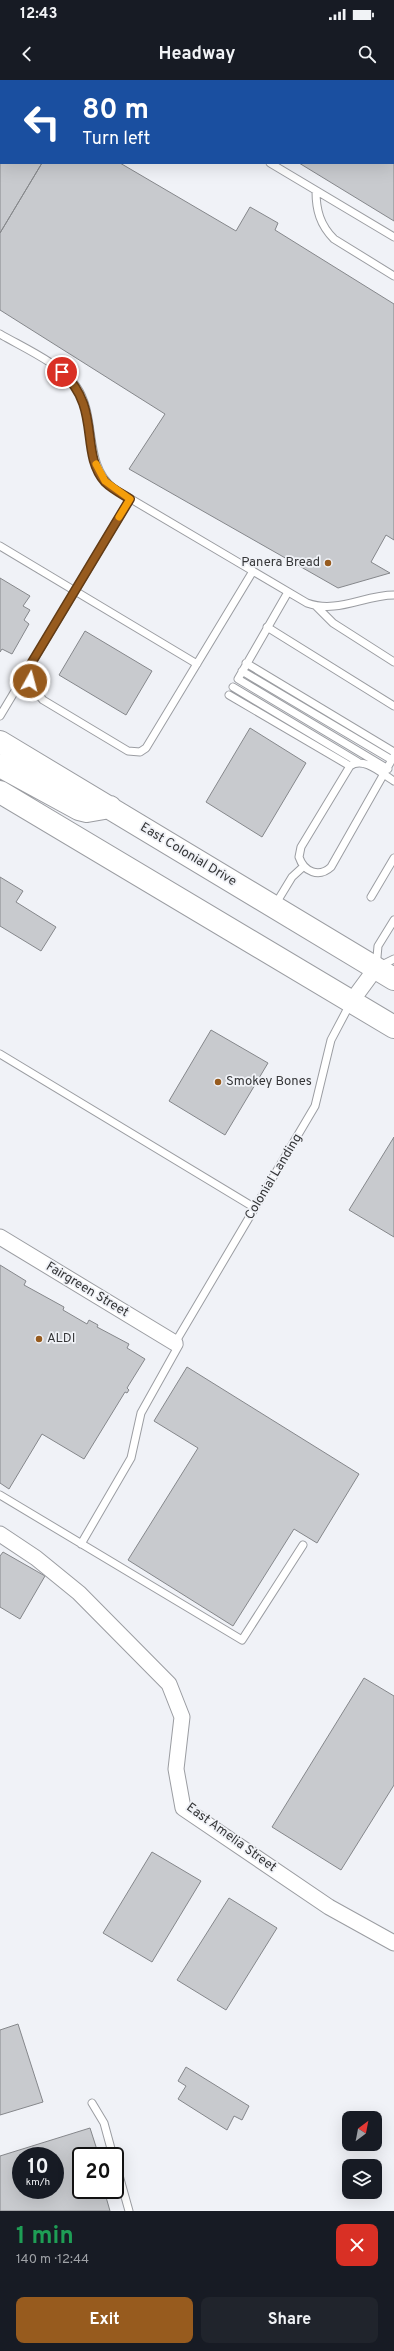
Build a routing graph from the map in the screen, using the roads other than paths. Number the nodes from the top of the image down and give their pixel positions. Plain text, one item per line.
1 (272, 164) edge
2 (316, 191) junction
3 (394, 238) edge
4 (394, 276) edge
5 (0, 334) edge
6 (130, 499) junction
7 (0, 546) edge
8 (253, 571) junction
9 (75, 589) junction
10 (288, 592) junction
11 (394, 595) edge
12 (316, 606) junction
13 (267, 627) junction
14 (394, 662) edge
15 (246, 663) junction
16 (198, 664) junction
17 (29, 667) junction
18 (242, 671) junction
19 (233, 687) dead end
20 (228, 695) dead end
21 (394, 706) edge
22 (0, 716) edge
23 (0, 742) edge
24 (394, 752) edge
25 (393, 758) edge
26 (358, 762) junction
27 (0, 766) edge
28 (350, 766) junction
29 (386, 772) junction
30 (394, 781) edge
31 (1, 793) edge
32 (110, 807) junction
33 (394, 858) edge
34 (304, 866) junction
35 (371, 897) dead end
36 (274, 907) junction
37 (394, 920) edge
38 (388, 968) edge
39 (351, 1002) junction
40 (394, 1027) edge
41 (0, 1054) edge
42 (255, 1208) junction
43 (0, 1237) edge
44 (177, 1344) junction
45 (0, 1495) edge
46 (0, 1534) edge
47 (82, 1544) junction
48 (303, 1545) dead end
49 (394, 1943) edge
50 (92, 2103) dead end
51 (111, 2147) edge
52 (124, 2193) edge
53 (129, 2211) edge

1 - 2 lane
2 - 3 lane
2 - 4 lane
5 - 6 lane
6 - 8 lane
6 - 9 lane
7 - 9 lane
8 - 10 lane
8 - 16 lane
9 - 16 lane
9 - 17 lane
10 - 12 lane
10 - 13 lane
11 - 12 lane
12 - 14 lane
13 - 15 lane
13 - 21 lane
15 - 18 lane
15 - 24 lane
16 - 17 lane
17 - 22 lane
18 - 25 lane
18 - 29 lane
19 - 26 lane
20 - 28 lane
23 - 32 highway, East Colonial Drive
25 - 29 lane
26 - 28 lane
26 - 29 lane
27 - 32 highway
28 - 34 lane
29 - 30 lane
29 - 34 lane
31 - 39 highway
32 - 36 highway, East Colonial Drive
33 - 35 lane
34 - 36 lane
36 - 38 highway, East Colonial Drive
37 - 38 lane
38 - 39 street
39 - 40 highway
39 - 42 lane, Colonial Landing
41 - 42 lane
42 - 44 lane, Colonial Landing
43 - 44 street, Fairgreen Street
44 - 47 lane, Colonial Landing
45 - 47 lane
46 - 49 street, East Amelia Street
47 - 48 lane
50 - 51 lane
52 - 53 lane

